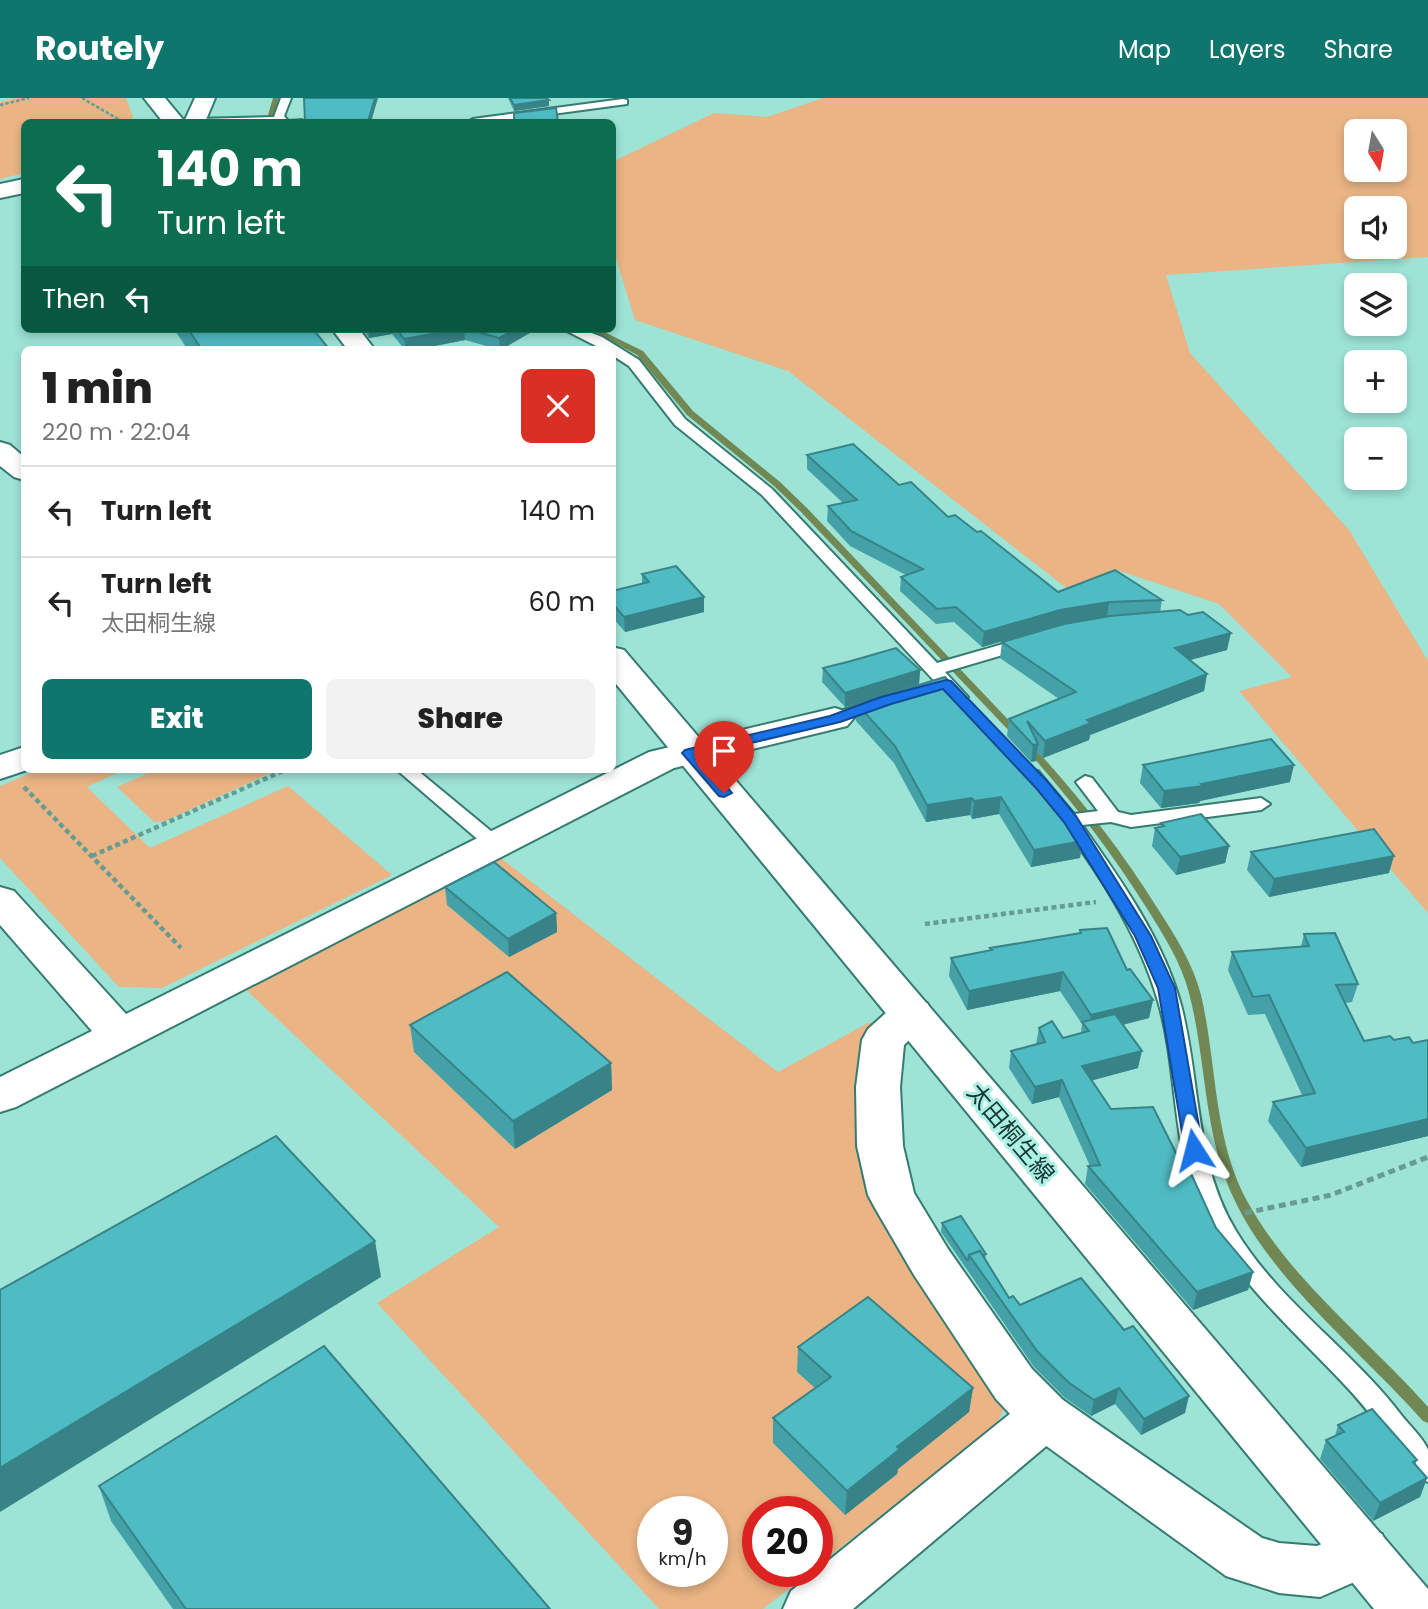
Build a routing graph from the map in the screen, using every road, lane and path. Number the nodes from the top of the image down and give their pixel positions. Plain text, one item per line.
1 (29, 98) edge
2 (82, 98) edge
3 (154, 98) edge
4 (205, 98) edge
5 (286, 98) edge
6 (623, 102) dead end
7 (0, 105) edge
8 (122, 119) edge
9 (172, 119) edge
10 (196, 119) edge
11 (277, 119) edge
12 (496, 119) edge
13 (21, 187) edge
14 (0, 191) edge
15 (579, 333) edge
16 (607, 346) edge
17 (616, 352) edge
18 (0, 451) edge
19 (21, 468) edge
20 (1036, 640) edge
21 (616, 662) edge
22 (939, 674) junction
23 (922, 691) edge
24 (898, 697) edge
25 (975, 714) edge
26 (835, 719) joint
27 (690, 753) junction
28 (1013, 754) edge
29 (9, 764) edge
30 (278, 773) edge
31 (410, 773) edge
32 (1085, 782) dead end
33 (1261, 804) dead end
34 (1111, 816) junction
35 (1070, 820) junction
36 (496, 845) junction
37 (92, 856) junction
38 (1122, 899) junction
39 (0, 900) edge
40 (925, 925) dead end
41 (181, 948) dead end
42 (912, 1013) junction
43 (121, 1036) junction
44 (0, 1096) edge
45 (1428, 1157) edge
46 (1256, 1211) dead end
47 (1045, 1416) junction
48 (1428, 1470) edge
49 (1362, 1552) junction
50 (810, 1609) edge
51 (1409, 1609) edge

1 - 7 path
2 - 8 path
3 - 9 street
4 - 10 street
5 - 11 lane
6 - 12 lane
13 - 14 street
15 - 16 lane
17 - 22 lane
18 - 19 street
20 - 22 lane
21 - 27 street, 太田桐生線
22 - 23 lane
22 - 25 lane
24 - 26 lane
26 - 27 street
27 - 36 street
27 - 42 street, 太田桐生線
28 - 35 lane
29 - 37 path
30 - 37 path
31 - 36 lane
32 - 34 lane
33 - 34 lane
34 - 35 lane
35 - 38 lane
36 - 43 street
37 - 41 path
38 - 40 path
38 - 48 lane
39 - 43 street
42 - 47 street
42 - 49 street, 太田桐生線
43 - 44 street
45 - 46 path
47 - 49 street
47 - 50 street
49 - 51 street, 太田桐生線

